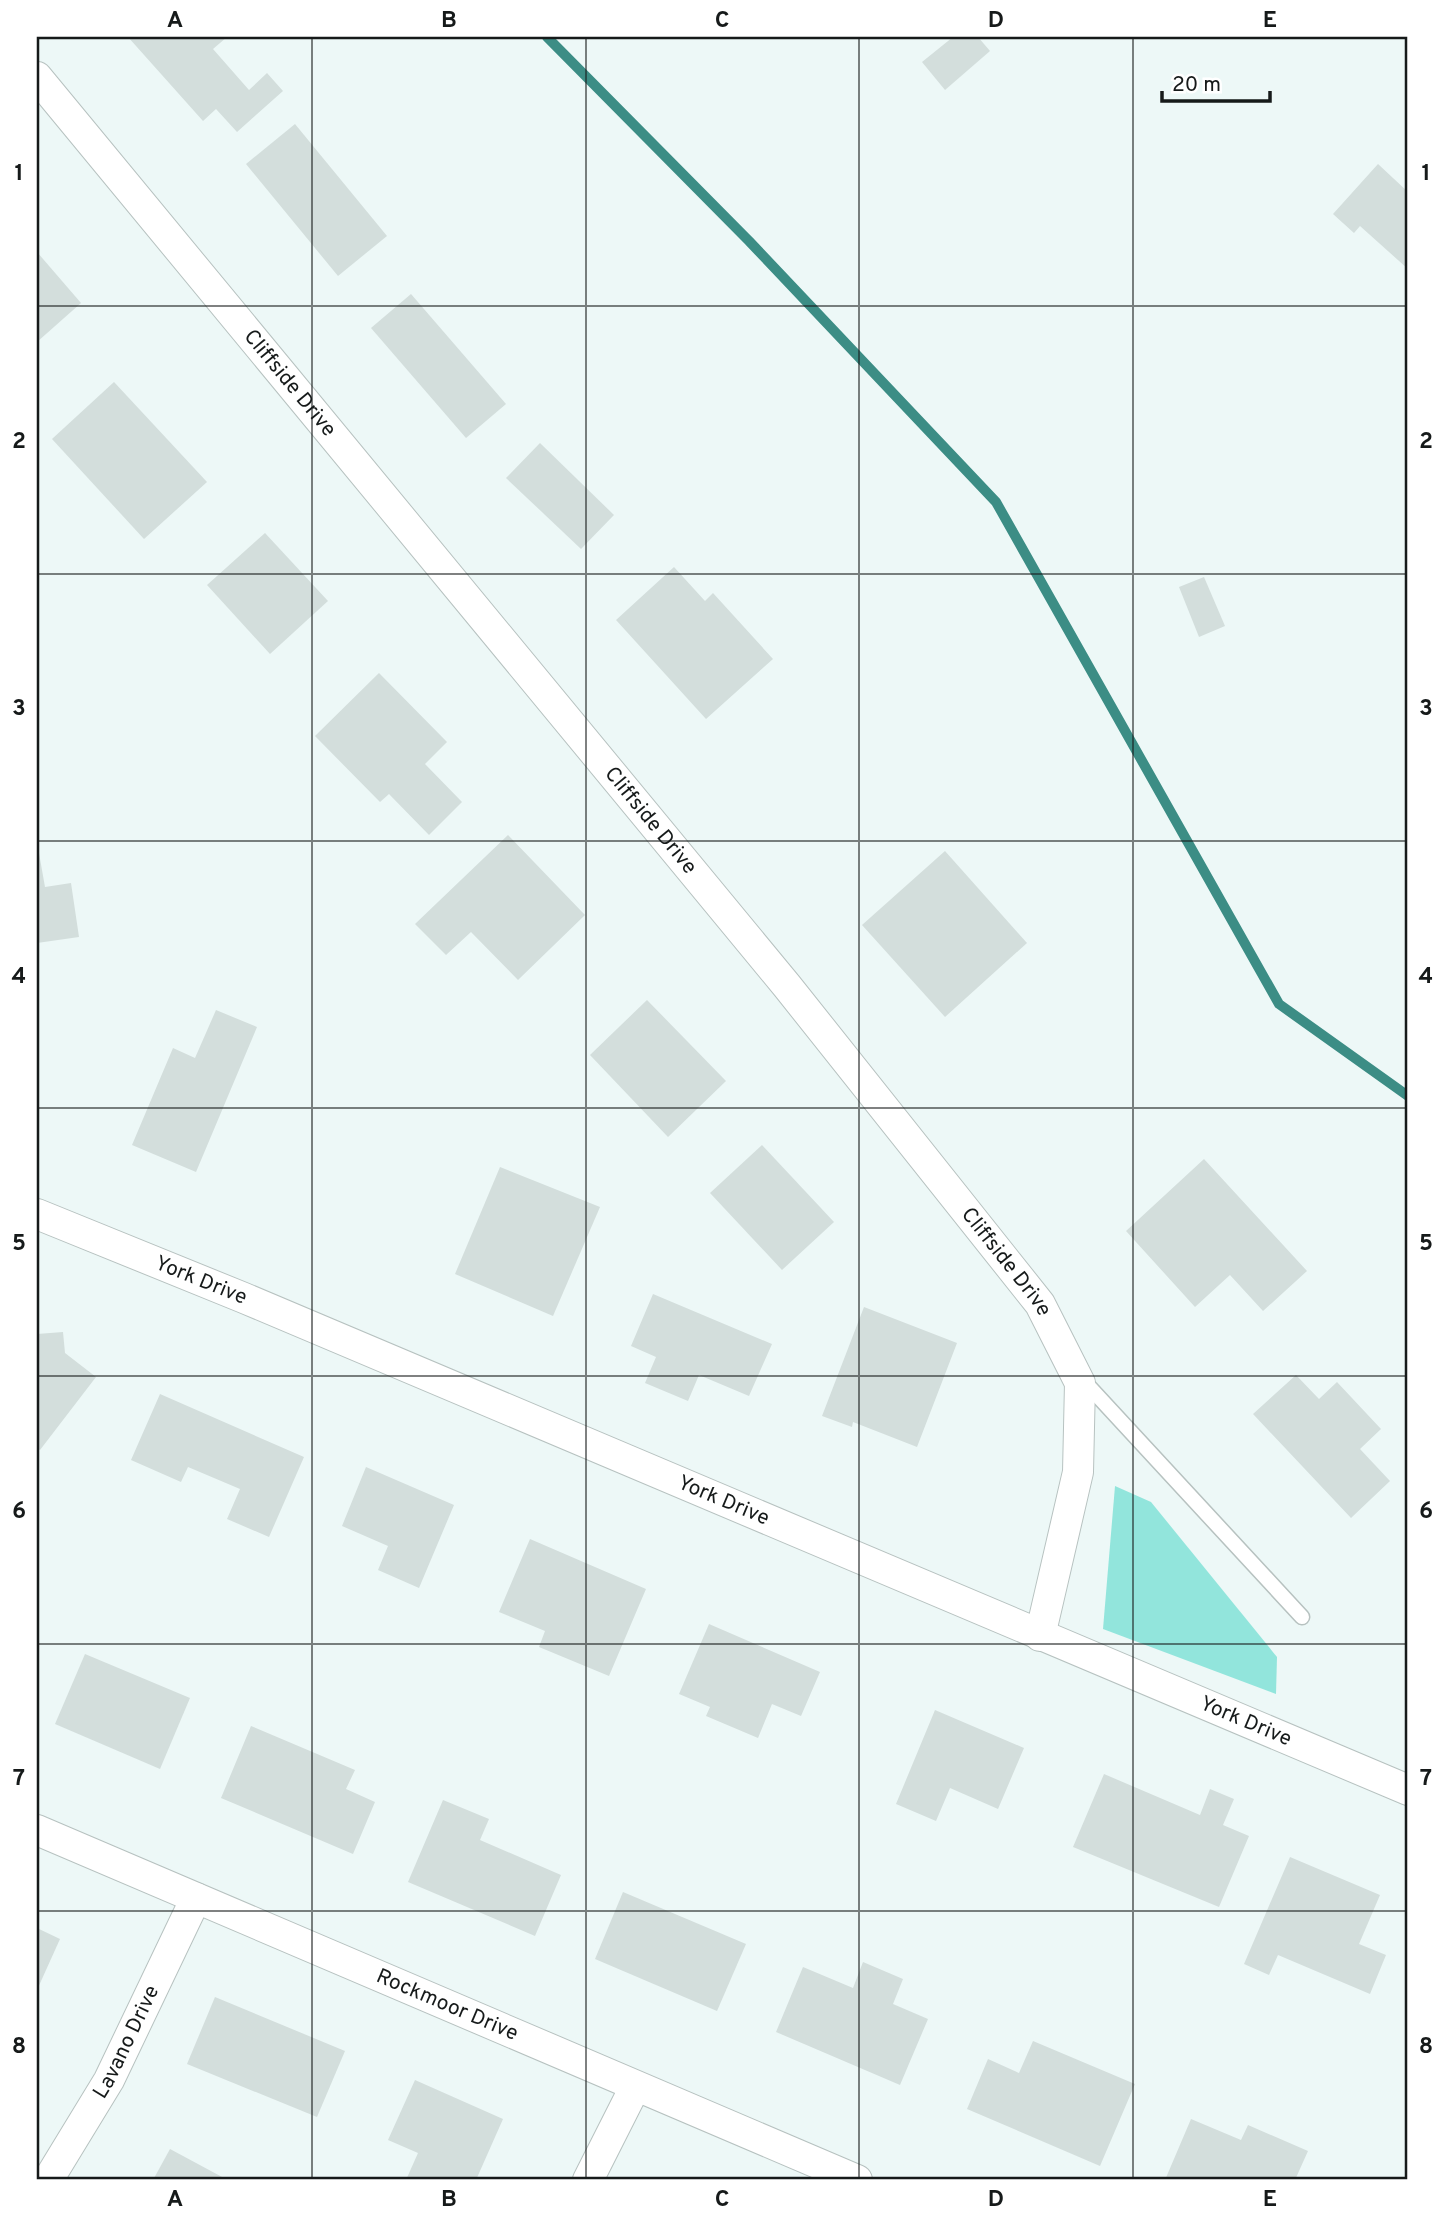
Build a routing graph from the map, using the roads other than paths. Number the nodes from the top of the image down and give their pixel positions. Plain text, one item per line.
1 (37, 77) edge
2 (37, 1214) edge
3 (1076, 1373) junction
4 (1302, 1616) dead end
5 (1040, 1636) junction
6 (1408, 1790) edge
7 (37, 1830) edge
8 (196, 1898) junction
9 (635, 2087) junction
10 (48, 2180) edge
11 (588, 2180) edge
12 (857, 2180) edge

1 - 3 street, Cliffside Drive
2 - 5 street, York Drive
3 - 4 lane
3 - 5 street, Cliffside Drive
5 - 6 street, York Drive
7 - 8 street, Rockmoor Drive
8 - 9 street, Rockmoor Drive
8 - 10 street, Lavano Drive
9 - 11 street
9 - 12 street, Rockmoor Drive

